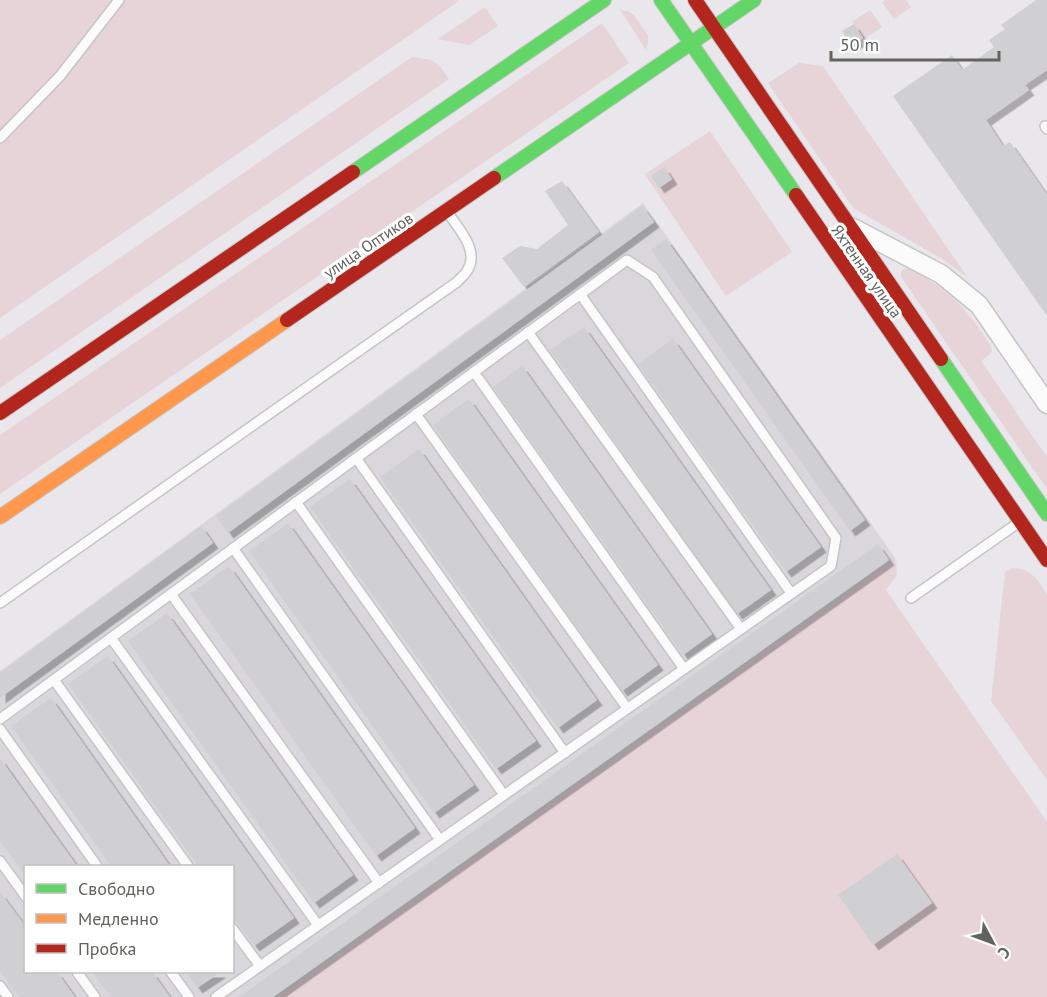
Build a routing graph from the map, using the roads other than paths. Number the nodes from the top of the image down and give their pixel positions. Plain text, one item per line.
1 (119, 0) edge
2 (604, 0) edge
3 (661, 0) edge
4 (695, 0) edge
5 (754, 0) edge
6 (714, 28) junction
7 (691, 44) junction
8 (0, 138) edge
9 (447, 211) junction
10 (850, 226) junction
11 (580, 294) junction
12 (528, 332) junction
13 (474, 372) junction
14 (1047, 404) edge
15 (0, 413) edge
16 (416, 414) junction
17 (356, 458) junction
18 (296, 502) junction
19 (1047, 514) edge
20 (0, 517) edge
21 (1020, 521) junction
22 (234, 548) junction
23 (1047, 560) edge
24 (791, 593) junction
25 (171, 594) junction
26 (911, 598) dead end
27 (0, 603) edge
28 (741, 629) junction
29 (111, 638) junction
30 (684, 669) junction
31 (54, 680) junction
32 (627, 708) junction
33 (0, 720) edge
34 (0, 729) edge
35 (565, 753) junction
36 (504, 795) junction
37 (440, 840) junction
38 (0, 861) edge
39 (96, 865) edge
40 (187, 865) edge
41 (380, 883) junction
42 (24, 894) edge
43 (318, 925) junction
44 (234, 931) edge
45 (260, 966) junction
46 (78, 973) edge
47 (172, 973) edge
48 (0, 986) edge
49 (8, 997) edge
50 (95, 997) edge
51 (189, 997) edge
52 (216, 997) edge

1 - 8 lane
2 - 15 street
3 - 7 street, Яхтенная улица
4 - 6 street, Яхтенная улица
5 - 6 street, улица Оптиков
6 - 7 street, улица Оптиков
6 - 10 street, Яхтенная улица
7 - 9 street, улица Оптиков
7 - 21 street, Яхтенная улица
9 - 20 street, улица Оптиков
9 - 27 lane
10 - 14 street
10 - 19 street, Яхтенная улица
11 - 12 lane
11 - 24 lane
11 - 24 lane
12 - 13 lane
12 - 28 lane
13 - 16 lane
13 - 30 lane
16 - 17 lane
16 - 32 lane
17 - 18 lane
17 - 35 lane
18 - 22 lane
18 - 36 lane
21 - 23 street, Яхтенная улица
21 - 26 lane
22 - 25 lane
22 - 37 lane
24 - 28 lane
25 - 29 lane
25 - 41 lane
28 - 30 lane
29 - 31 lane
29 - 43 lane
30 - 32 lane
31 - 33 lane
31 - 40 lane
32 - 35 lane
34 - 39 lane
35 - 36 lane
36 - 37 lane
37 - 41 lane
38 - 42 lane
41 - 43 lane
43 - 45 lane
44 - 45 lane
45 - 52 lane
46 - 50 lane
47 - 51 lane
48 - 49 lane

